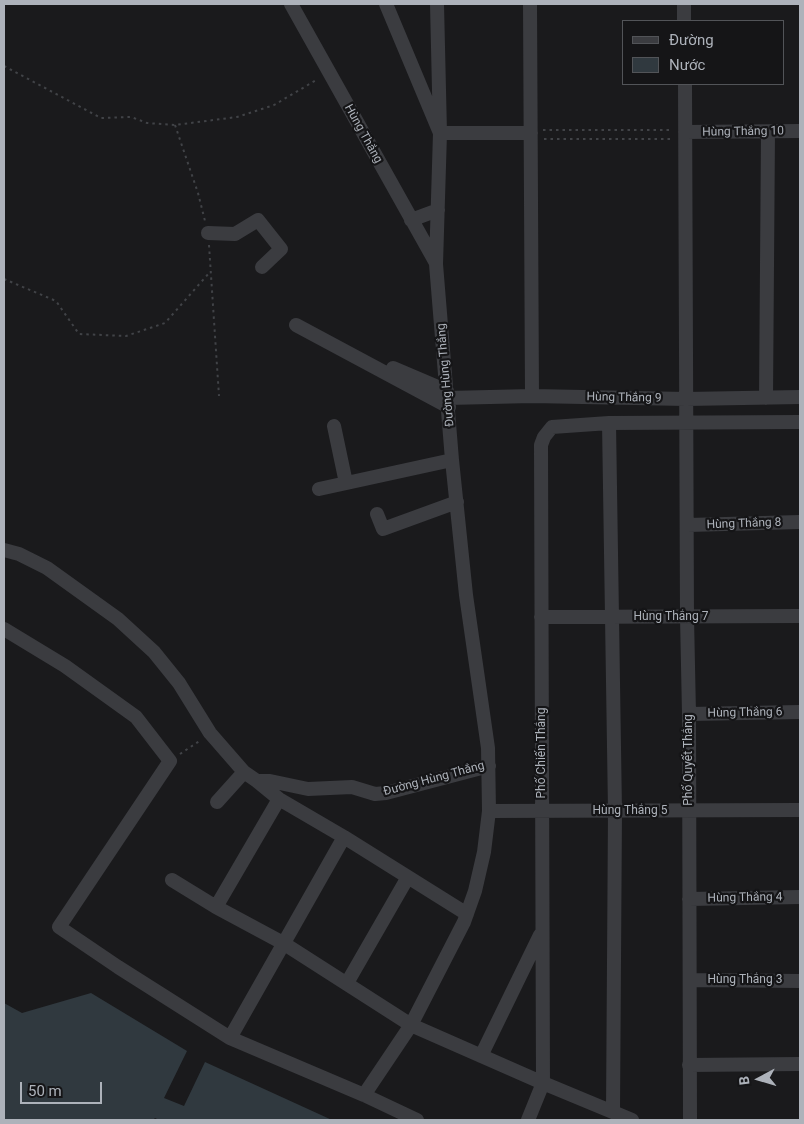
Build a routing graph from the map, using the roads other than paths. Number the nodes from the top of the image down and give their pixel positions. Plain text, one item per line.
1 (290, 4) edge
2 (386, 4) edge
3 (437, 4) edge
4 (530, 4) edge
5 (684, 4) edge
6 (684, 20) edge
7 (684, 85) edge
8 (800, 131) edge
9 (685, 132) junction
10 (768, 132) junction
11 (440, 133) junction
12 (531, 133) junction
13 (438, 210) junction
14 (411, 220) junction
15 (208, 233) road end
16 (436, 264) junction
17 (262, 267) dead end
18 (296, 325) dead end
19 (355, 346) dead end
20 (532, 396) junction
21 (800, 397) edge
22 (766, 398) junction
23 (448, 399) junction
24 (686, 399) junction
25 (800, 422) edge
26 (609, 423) junction
27 (686, 423) junction
28 (334, 426) dead end
29 (452, 460) junction
30 (346, 483) junction
31 (319, 489) dead end
32 (457, 502) junction
33 (376, 514) dead end
34 (800, 522) edge
35 (688, 525) junction
36 (4, 550) edge
37 (800, 616) edge
38 (542, 617) junction
39 (612, 617) junction
40 (687, 617) junction
41 (4, 629) edge
42 (800, 712) edge
43 (689, 714) junction
44 (489, 766) junction
45 (244, 772) junction
46 (258, 781) junction
47 (280, 799) junction
48 (217, 802) dead end
49 (615, 810) junction
50 (689, 810) junction
51 (800, 810) edge
52 (489, 811) junction
53 (542, 811) junction
54 (344, 837) junction
55 (408, 877) junction
56 (172, 880) dead end
57 (800, 897) edge
58 (689, 899) junction
59 (216, 907) junction
60 (467, 914) junction
61 (542, 930) junction
62 (283, 943) junction
63 (690, 980) junction
64 (800, 980) edge
65 (347, 983) junction
66 (411, 1025) junction
67 (230, 1038) junction
68 (481, 1056) junction
69 (800, 1064) edge
70 (689, 1065) junction
71 (543, 1083) junction
72 (364, 1095) junction
73 (613, 1111) junction
74 (417, 1120) edge
75 (528, 1120) edge
76 (632, 1120) edge
77 (690, 1120) edge

1 - 14 street, Hùng Thắng
2 - 11 street
3 - 11 street, Đường Hùng Thắng
4 - 12 street
5 - 6 street
7 - 9 street, Phố Quyết Thắng
8 - 10 street, Hùng Thắng 10
9 - 10 street, Hùng Thắng 10
9 - 24 street, Phố Quyết Thắng
10 - 22 street
11 - 12 street
11 - 13 street, Đường Hùng Thắng
12 - 20 street
13 - 14 street
13 - 16 street, Đường Hùng Thắng
14 - 16 street, Hùng Thắng
15 - 17 street
16 - 23 street, Đường Hùng Thắng
18 - 23 street
19 - 23 street
20 - 23 street, Hùng Thắng 9
20 - 24 street, Hùng Thắng 9
21 - 22 street, Hùng Thắng 9
22 - 24 street, Hùng Thắng 9
23 - 29 street, Đường Hùng Thắng
24 - 27 street, Phố Quyết Thắng
25 - 27 street
26 - 27 street
26 - 38 street, Phố Chiến Thắng
26 - 39 street
27 - 35 street, Phố Quyết Thắng
28 - 30 street
29 - 30 street
29 - 32 street, Đường Hùng Thắng
30 - 31 street
32 - 33 street
32 - 44 street, Đường Hùng Thắng
34 - 35 street, Hùng Thắng 8
35 - 40 street, Phố Quyết Thắng
36 - 45 street, Đường Hùng Thắng
37 - 40 street, Hùng Thắng 7
38 - 39 street, Hùng Thắng 7
38 - 53 street, Phố Chiến Thắng
39 - 40 street, Hùng Thắng 7
39 - 49 street
40 - 43 street, Phố Quyết Thắng
41 - 67 street
42 - 43 street, Hùng Thắng 6
43 - 50 street, Phố Quyết Thắng
44 - 46 street, Đường Hùng Thắng
44 - 52 street
45 - 46 street, Đường Hùng Thắng
45 - 48 street
46 - 47 street
47 - 54 street
47 - 59 street
49 - 50 street, Hùng Thắng 5
49 - 53 street, Hùng Thắng 5
49 - 73 street
50 - 51 street, Hùng Thắng 5
50 - 58 street, Phố Quyết Thắng
52 - 53 street, Hùng Thắng 5
52 - 60 street
53 - 61 street, Phố Chiến Thắng
54 - 55 street
54 - 62 street
55 - 60 street
55 - 65 street
56 - 59 street
57 - 58 street, Hùng Thắng 4
58 - 63 street, Phố Quyết Thắng
59 - 62 street
60 - 66 street
61 - 68 street
61 - 71 street, Phố Chiến Thắng
62 - 65 street
62 - 67 street
63 - 64 street, Hùng Thắng 3
63 - 70 street, Phố Quyết Thắng
65 - 66 street
66 - 68 street
66 - 72 street
67 - 72 street
68 - 71 street
69 - 70 street
70 - 77 street, Phố Quyết Thắng
71 - 73 street
71 - 75 street
72 - 74 street
73 - 76 street

